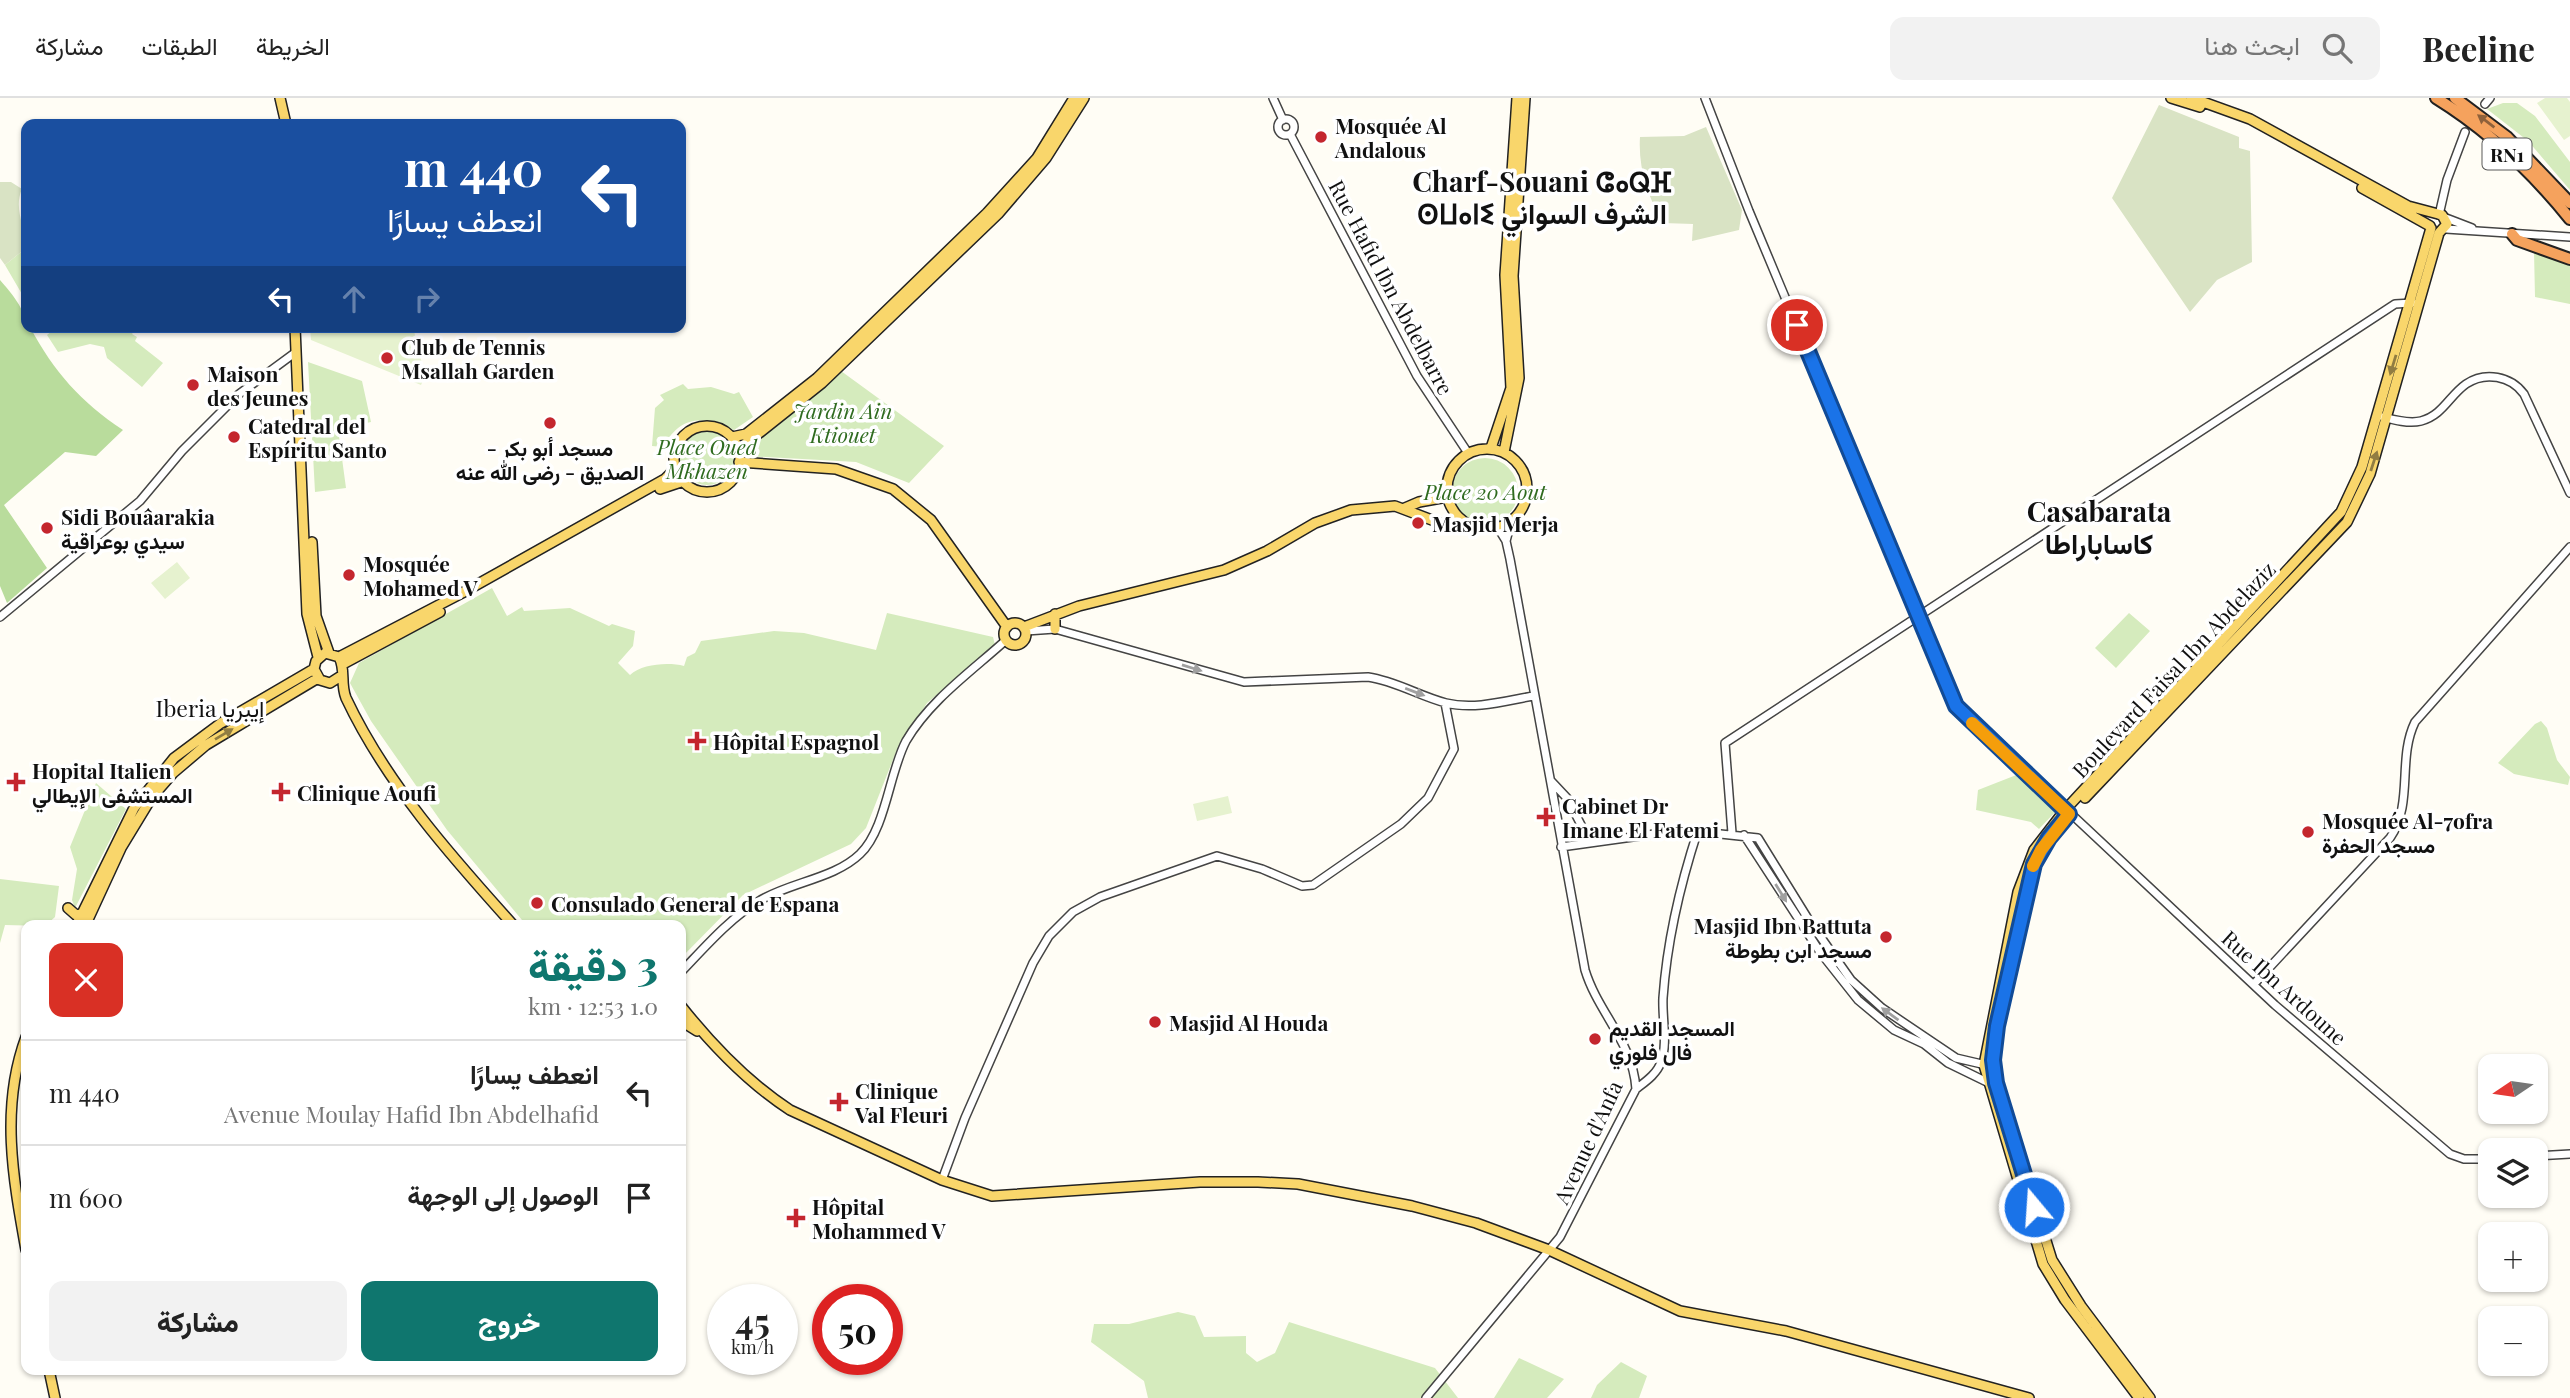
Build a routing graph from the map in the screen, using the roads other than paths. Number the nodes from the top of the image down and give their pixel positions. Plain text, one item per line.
1 (278, 98) edge
2 (1074, 98) edge
3 (1084, 98) edge
4 (1273, 98) edge
5 (1517, 98) edge
6 (1525, 98) edge
7 (1705, 98) edge
8 (2171, 98) edge
9 (2192, 98) edge
10 (2436, 98) edge
11 (2455, 98) edge
12 (282, 119) edge
13 (2465, 132) dead end
14 (2570, 203) edge
15 (2440, 216) junction
16 (2570, 219) edge
17 (2436, 229) junction
18 (2472, 229) junction
19 (2512, 234) junction
20 (2570, 237) edge
21 (2570, 259) edge
22 (2415, 304) junction
23 (297, 333) edge
24 (297, 333) edge
25 (296, 352) junction
26 (2377, 415) junction
27 (2388, 418) junction
28 (732, 437) junction
29 (738, 449) junction
30 (1491, 449) junction
31 (1504, 452) junction
32 (1468, 453) junction
33 (739, 462) junction
34 (675, 468) junction
35 (681, 482) junction
36 (2570, 493) edge
37 (1447, 497) junction
38 (1405, 508) junction
39 (1463, 522) junction
40 (1511, 522) junction
41 (1498, 528) junction
42 (1506, 541) junction
43 (2570, 547) edge
44 (1055, 614) junction
45 (1920, 616) junction
46 (0, 617) edge
47 (1007, 627) junction
48 (1025, 629) junction
49 (1055, 629) junction
50 (1006, 640) junction
51 (329, 653) junction
52 (318, 657) junction
53 (341, 660) junction
54 (316, 674) junction
55 (341, 676) junction
56 (330, 682) junction
57 (345, 696) junction
58 (1533, 696) junction
59 (1445, 703) junction
60 (1550, 780) junction
61 (2067, 812) junction
62 (1698, 830) junction
63 (1732, 833) junction
64 (1744, 835) junction
65 (1590, 842) junction
66 (1561, 847) junction
67 (68, 908) dead end
68 (80, 914) junction
69 (78, 920) edge
70 (88, 920) edge
71 (509, 920) edge
72 (686, 967) edge
73 (2254, 984) junction
74 (686, 1012) edge
75 (686, 1024) edge
76 (704, 1034) junction
77 (21, 1054) edge
78 (1988, 1066) junction
79 (1987, 1082) junction
80 (1636, 1089) junction
81 (2570, 1154) edge
82 (2548, 1155) edge
83 (2478, 1158) edge
84 (942, 1180) junction
85 (21, 1220) edge
86 (1549, 1250) junction
87 (2107, 1348) junction
88 (51, 1375) edge
89 (55, 1398) edge
90 (1426, 1398) edge
91 (2029, 1398) edge
92 (2139, 1398) edge
93 (2150, 1398) edge

1 - 12 main road
2 - 28 main road
3 - 29 main road
4 - 32 street, Rue Hafid Ibn Abdelbarre
5 - 30 main road
6 - 31 main road
7 - 45 street, Rue Ibn Ardoune
8 - 17 main road
9 - 15 main road
10 - 16 highway, RN1
14 -> 11 highway, RN1
13 - 15 street
15 - 17 main road
15 - 17 main road
15 - 18 street
17 - 18 street
17 - 22 main road, Boulevard Faisal Ibn Abdelaziz
18 - 19 street
19 - 20 street
19 - 21 highway
22 -> 26 main road, Boulevard Faisal Ibn Abdelaziz
22 - 27 main road, Boulevard Faisal Ibn Abdelaziz
22 - 45 street
23 - 25 main road
24 - 51 main road
25 - 46 street
25 - 52 main road
26 - 27 street
26 - 61 main road, Boulevard Faisal Ibn Abdelaziz
27 - 36 street
61 -> 27 main road, Boulevard Faisal Ibn Abdelaziz
28 - 29 main road
28 - 34 main road
29 - 33 main road
30 - 31 main road
30 - 32 main road
31 - 40 main road
32 - 37 main road
33 - 35 main road
33 - 47 main road
34 - 35 main road
34 - 53 main road
35 - 53 main road
37 - 38 main road
37 - 39 main road
38 - 39 main road
38 - 44 main road
39 - 41 main road
40 - 41 main road
40 - 42 street, Avenue d'Anfa
41 - 42 street, Avenue d'Anfa
42 - 58 street, Avenue d'Anfa
43 - 73 street
44 - 48 main road
44 - 49 main road
45 - 61 street, Rue Ibn Ardoune
45 - 63 street
47 - 48 main road
47 - 50 main road
48 - 49 street
48 - 50 main road
49 -> 59 street
50 - 72 street
51 - 52 main road
51 - 53 main road
52 - 54 main road
53 - 55 main road
54 - 56 main road
54 - 68 main road
70 -> 54 main road
55 - 56 main road
55 - 57 main road
56 - 57 main road
57 - 71 main road
58 - 59 street
58 - 60 street, Avenue d'Anfa
59 - 84 street
60 - 65 street, Avenue d'Anfa
60 - 66 street, Avenue d'Anfa
61 - 73 street, Rue Ibn Ardoune
61 - 78 main road, Boulevard Faisal Ibn Abdelaziz
62 - 63 street
62 - 65 street
62 - 80 street
63 - 64 street
78 -> 64 street
64 -> 79 street
65 - 66 street
66 - 80 street, Avenue d'Anfa
67 - 68 main road
68 - 69 main road
73 - 83 street, Rue Ibn Ardoune
74 - 76 main road
75 - 76 main road
76 - 84 main road
77 - 85 main road
78 - 79 main road, Boulevard Faisal Ibn Abdelaziz
78 - 87 main road, Boulevard Faisal Ibn Abdelaziz
79 - 87 main road, Boulevard Faisal Ibn Abdelaziz
80 - 86 street, Avenue d'Anfa
81 - 82 street
84 - 86 main road
86 - 90 street, Avenue d'Anfa
86 - 91 main road
87 - 92 main road, Boulevard Faisal Ibn Abdelaziz
87 - 93 main road, Boulevard Faisal Ibn Abdelaziz
88 - 89 main road

